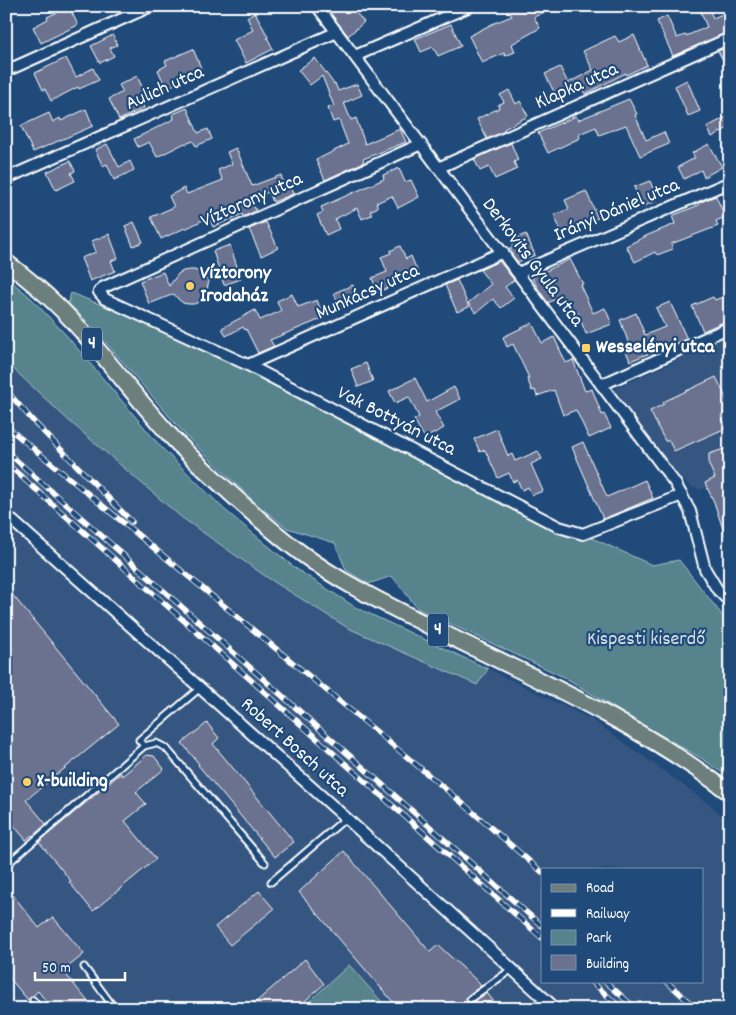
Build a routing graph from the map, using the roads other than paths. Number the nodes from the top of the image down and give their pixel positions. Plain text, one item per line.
1 (151, 6) edge
2 (317, 6) edge
3 (470, 6) edge
4 (337, 32) junction
5 (730, 38) edge
6 (355, 56) junction
7 (6, 71) edge
8 (421, 144) junction
9 (438, 168) junction
10 (6, 178) edge
11 (730, 182) edge
12 (503, 252) junction
13 (6, 262) edge
14 (518, 273) junction
15 (98, 292) joint
16 (730, 327) edge
17 (248, 366) junction
18 (601, 384) junction
19 (682, 495) junction
20 (6, 515) edge
21 (730, 602) edge
22 (200, 688) junction
23 (144, 746) junction
24 (730, 793) edge
25 (346, 818) junction
26 (265, 863) dead end
27 (6, 865) edge
28 (271, 882) dead end
29 (84, 967) dead end
30 (512, 969) junction
31 (544, 998) junction
32 (470, 999) dead end
33 (33, 1000) dead end
34 (40, 1009) edge
35 (115, 1009) edge
36 (532, 1009) edge
37 (556, 1009) edge

1 - 7 street
2 - 4 street, Derkovits Gyula utca
3 - 6 street
4 - 6 street, Derkovits Gyula utca
4 - 10 street, Aulich utca
5 - 9 street, Klapka utca
6 - 8 street, Derkovits Gyula utca
8 - 9 street, Derkovits Gyula utca
8 - 15 street, Víztorony utca
9 - 12 street, Derkovits Gyula utca
11 - 14 street, Irányi Dániel utca
12 - 14 street, Derkovits Gyula utca
12 - 17 street, Munkácsy utca
13 - 24 main road, 4
14 - 18 street, Derkovits Gyula utca
15 - 17 street, Vak Bottyán utca
16 - 18 street
17 - 19 street, Vak Bottyán utca
18 - 19 street, Derkovits Gyula utca
19 - 21 street, Derkovits Gyula utca
20 - 22 street, Robert Bosch utca
22 - 23 lane
22 - 25 street, Robert Bosch utca
23 - 26 lane
23 - 27 lane
25 - 28 lane
25 - 30 street, Robert Bosch utca
29 - 35 lane
30 - 31 street, Robert Bosch utca
30 - 32 lane
31 - 36 lane
31 - 37 street, Robert Bosch utca
33 - 34 lane

